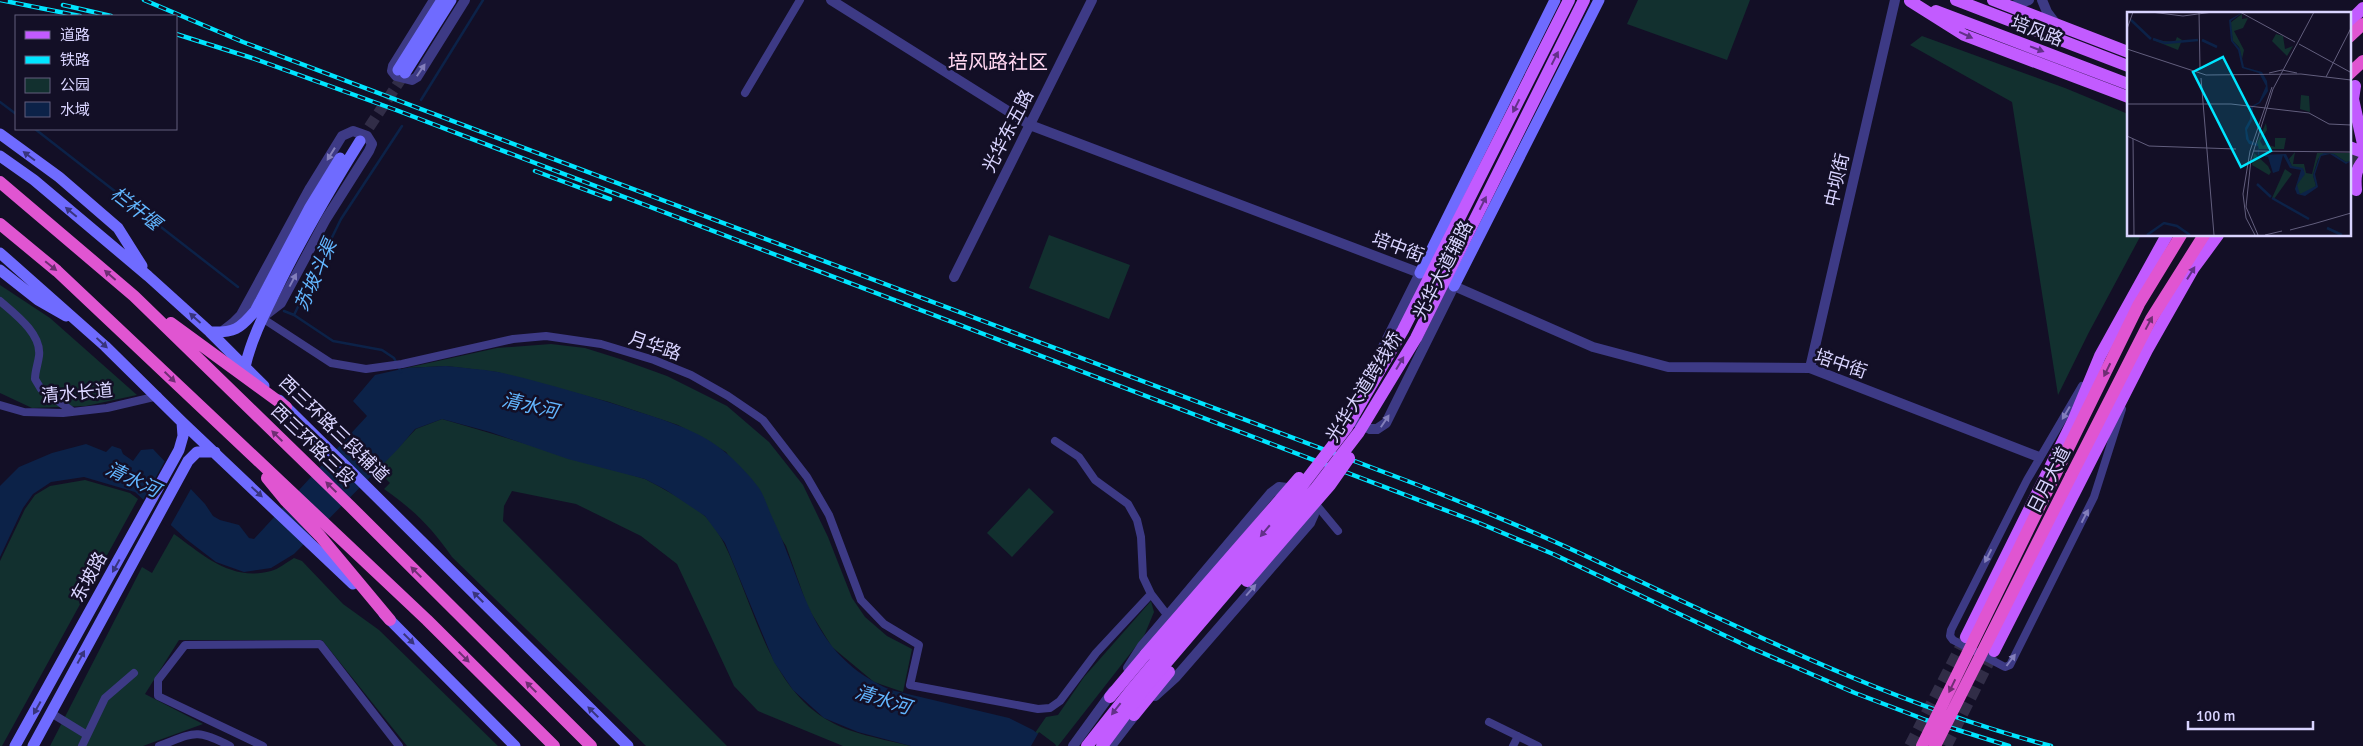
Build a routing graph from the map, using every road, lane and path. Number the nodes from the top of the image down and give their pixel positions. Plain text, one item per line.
1 (434, 0) edge
2 (442, 0) edge
3 (451, 0) edge
4 (465, 0) edge
5 (800, 0) edge
6 (831, 0) edge
7 (1092, 0) edge
8 (1555, 0) edge
9 (1569, 0) edge
10 (1584, 0) edge
11 (1598, 0) edge
12 (1895, 0) edge
13 (1956, 0) edge
14 (1993, 0) edge
15 (2029, 0) edge
16 (2042, 0) edge
17 (1907, 1) edge
18 (2010, 7) junction
19 (2363, 8) edge
20 (2350, 21) edge
21 (2363, 24) edge
22 (2058, 26) junction
23 (2350, 37) edge
24 (2127, 52) edge
25 (2363, 61) edge
26 (2127, 66) edge
27 (2354, 82) edge
28 (2127, 84) edge
29 (745, 93) dead end
30 (2127, 97) edge
31 (1030, 125) junction
32 (0, 134) edge
33 (2363, 144) edge
34 (2350, 147) edge
35 (2363, 152) edge
36 (0, 156) edge
37 (2363, 161) edge
38 (0, 182) edge
39 (2356, 191) edge
40 (0, 224) edge
41 (2166, 236) edge
42 (2180, 236) edge
43 (2203, 236) edge
44 (2217, 236) edge
45 (0, 253) edge
46 (0, 270) edge
47 (1420, 273) junction
48 (148, 276) junction
49 (954, 277) dead end
50 (1454, 286) junction
51 (134, 296) junction
52 (0, 301) edge
53 (262, 317) junction
54 (82, 325) junction
55 (214, 332) junction
56 (2100, 356) junction
57 (245, 367) junction
58 (1810, 368) junction
59 (2133, 376) junction
60 (1386, 386) junction
61 (158, 396) junction
62 (0, 405) edge
63 (286, 407) junction
64 (72, 412) junction
65 (182, 422) junction
66 (1347, 427) junction
67 (1055, 441) dead end
68 (215, 452) junction
69 (175, 457) junction
70 (2039, 457) junction
71 (188, 461) junction
72 (284, 500) junction
73 (1314, 502) junction
74 (1338, 531) dead end
75 (320, 535) junction
76 (1151, 594) junction
77 (1168, 616) junction
78 (390, 620) joint
79 (1966, 637) tunnel mouth
80 (1994, 650) tunnel mouth
81 (134, 672) dead end
82 (1110, 697) junction
83 (51, 713) junction
84 (1134, 715) junction
85 (1489, 722) dead end
86 (87, 735) junction
87 (1518, 736) junction
88 (1116, 745) edge
89 (15, 746) edge
90 (33, 746) edge
91 (82, 746) edge
92 (160, 746) edge
93 (230, 746) edge
94 (263, 746) edge
95 (399, 746) edge
96 (515, 746) edge
97 (554, 746) edge
98 (590, 746) edge
99 (628, 746) edge
100 (1073, 746) edge
101 (1087, 746) edge
102 (1102, 746) edge
103 (1513, 746) edge
104 (1538, 746) edge
105 (1922, 746) edge
106 (1935, 746) edge

1 -> 4 street
2 - 3 main road
5 - 29 street
6 - 31 street, 培中街
7 - 31 street, 光华东五路
8 - 47 main road, 光华大道辅路
9 -> 66 main road, 光华大道跨线桥, bridge
60 -> 10 main road, 光华大道跨线桥, bridge
11 - 50 main road, 光华大道辅路
12 - 58 street, 中坝街
13 - 26 main road, 培风路
14 - 18 main road
15 - 18 street
16 - 22 street
17 -> 28 main road, 培风路
17 -> 30 main road
18 - 22 main road
19 - 20 main road
21 - 23 highway
22 - 24 main road
25 - 27 highway
27 - 33 main road
31 - 47 street, 培中街
31 - 49 street, 光华东五路
48 -> 32 main road
34 - 35 main road
48 -> 36 main road, 西三环路三段辅道
37 - 39 main road
51 -> 38 highway, 西三环路三段
40 -> 72 highway
41 - 56 main road
42 -> 105 highway, 日月大道, bridge
106 -> 43 highway, 日月大道, bridge
59 -> 44 main road
45 - 54 main road
46 - 54 main road
47 - 50 street, 培中街
47 -> 50 street, 光华大道辅路
55 -> 48 main road, 西三环路三段辅道
50 - 58 street, 培中街
51 - 63 highway
98 -> 51 highway, 西三环路三段
52 - 64 street
53 - 55 main road
53 -> 55 street
53 - 57 main road
53 - 76 street, 月华路
54 -> 61 main road
55 - 57 main road, 西三环路三段辅道
56 -> 70 street
56 - 79 main road
57 - 63 main road, 西三环路三段辅道
58 - 70 street, 培中街
70 -> 59 street
59 - 80 main road
60 - 84 main road, bridge
60 - 102 main road, 光华大道跨线桥, bridge
61 - 64 street, 清水长道
61 - 65 main road
62 - 64 street, 清水长道
99 -> 63 main road, 西三环路三段辅道
65 - 68 main road
65 - 69 main road, 东坡路
66 - 82 main road, bridge
66 -> 101 main road, 光华大道跨线桥, bridge
67 - 76 street
68 - 71 main road
68 -> 72 main road
69 - 71 main road
69 -> 89 main road, 东坡路
83 -> 71 main road, 东坡路
72 - 75 highway
72 - 75 main road
73 - 74 street
73 - 77 street
84 -> 73 street
75 - 78 highway
75 -> 97 highway
76 - 77 street
77 - 82 street
78 -> 96 main road
81 - 86 street
82 - 100 street
83 - 86 street
83 - 90 main road, 东坡路
84 - 88 street
85 - 87 street
86 - 91 street
87 - 103 street
87 - 104 street
92 - 93 street
94 - 95 street

